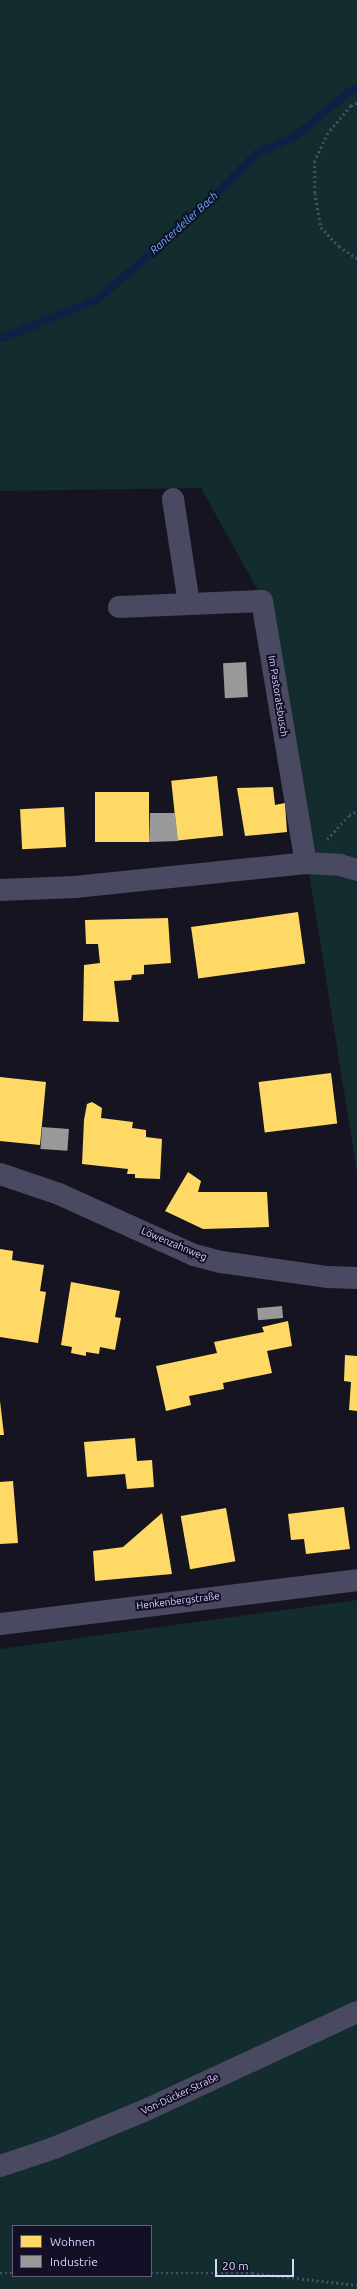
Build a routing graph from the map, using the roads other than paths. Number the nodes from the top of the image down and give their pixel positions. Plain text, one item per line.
1 (173, 499) dead end
2 (189, 603) junction
3 (119, 607) dead end
4 (306, 863) junction
5 (357, 870) edge
6 (0, 890) edge
7 (0, 1174) edge
8 (357, 1278) edge
9 (357, 1580) edge
10 (0, 1624) edge
11 (357, 2012) edge
12 (0, 2166) edge

1 - 2 street
2 - 3 street, Im Pastoratsbusch
2 - 4 street, Im Pastoratsbusch
4 - 5 street
4 - 6 street
7 - 8 street, Löwenzahnweg
9 - 10 street, Henkenbergstraße
11 - 12 street, Von-Dücker-Straße

